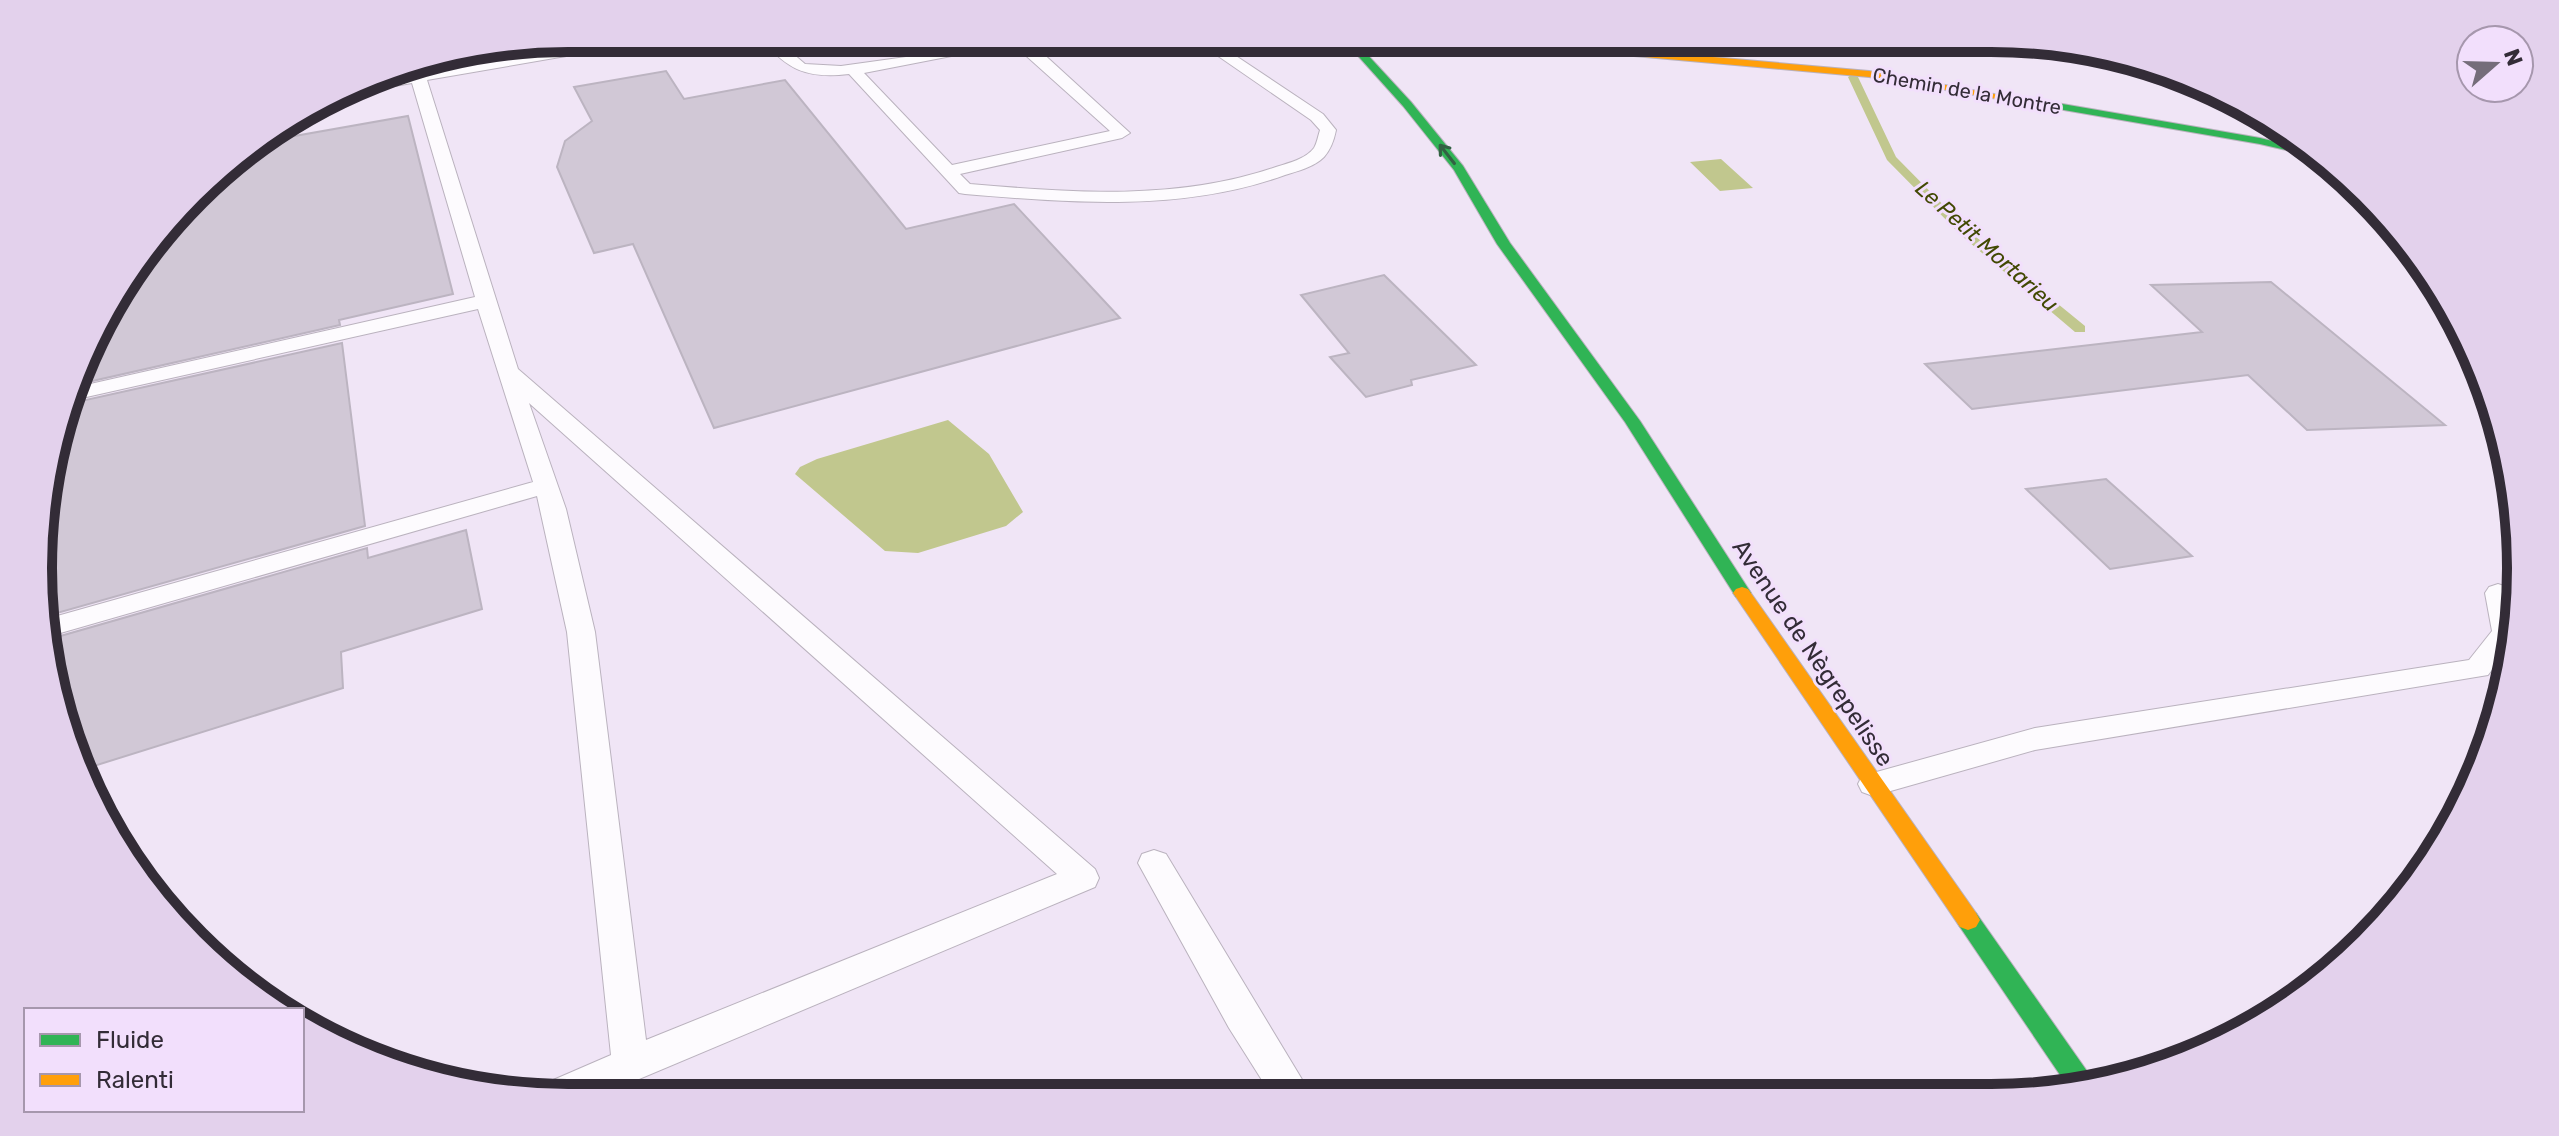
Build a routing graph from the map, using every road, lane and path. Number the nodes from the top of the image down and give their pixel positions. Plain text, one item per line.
1 (783, 52) edge
2 (946, 52) edge
3 (1033, 52) edge
4 (1220, 52) edge
5 (1339, 52) edge
6 (1369, 52) edge
7 (1623, 52) edge
8 (540, 53) edge
9 (458, 64) edge
10 (853, 70) junction
11 (417, 75) edge
12 (2291, 148) edge
13 (948, 171) junction
14 (1504, 244) junction
15 (485, 301) junction
16 (508, 372) junction
17 (83, 392) edge
18 (546, 486) junction
19 (2498, 593) dead end
20 (2504, 623) edge
21 (55, 626) edge
22 (2503, 636) edge
23 (1873, 784) junction
24 (1154, 863) dead end
25 (630, 1064) junction
26 (2077, 1077) edge
27 (584, 1084) edge
28 (1285, 1084) edge

1 - 10 lane
2 - 10 lane
3 - 13 lane
4 - 13 lane
5 - 14 main road, Avenue de Nègrepelisse
14 -> 6 main road, Avenue de Nègrepelisse
7 - 12 main road, Chemin de la Montre
8 - 9 lane
10 - 13 lane
11 - 15 lane
14 - 23 main road, Avenue de Nègrepelisse
15 - 16 lane
15 - 17 lane
16 - 18 lane
16 - 25 lane
18 - 21 lane
18 - 25 lane
19 - 20 lane
22 - 23 lane
23 - 26 main road, Avenue de Nègrepelisse
24 - 28 lane
25 - 27 lane

